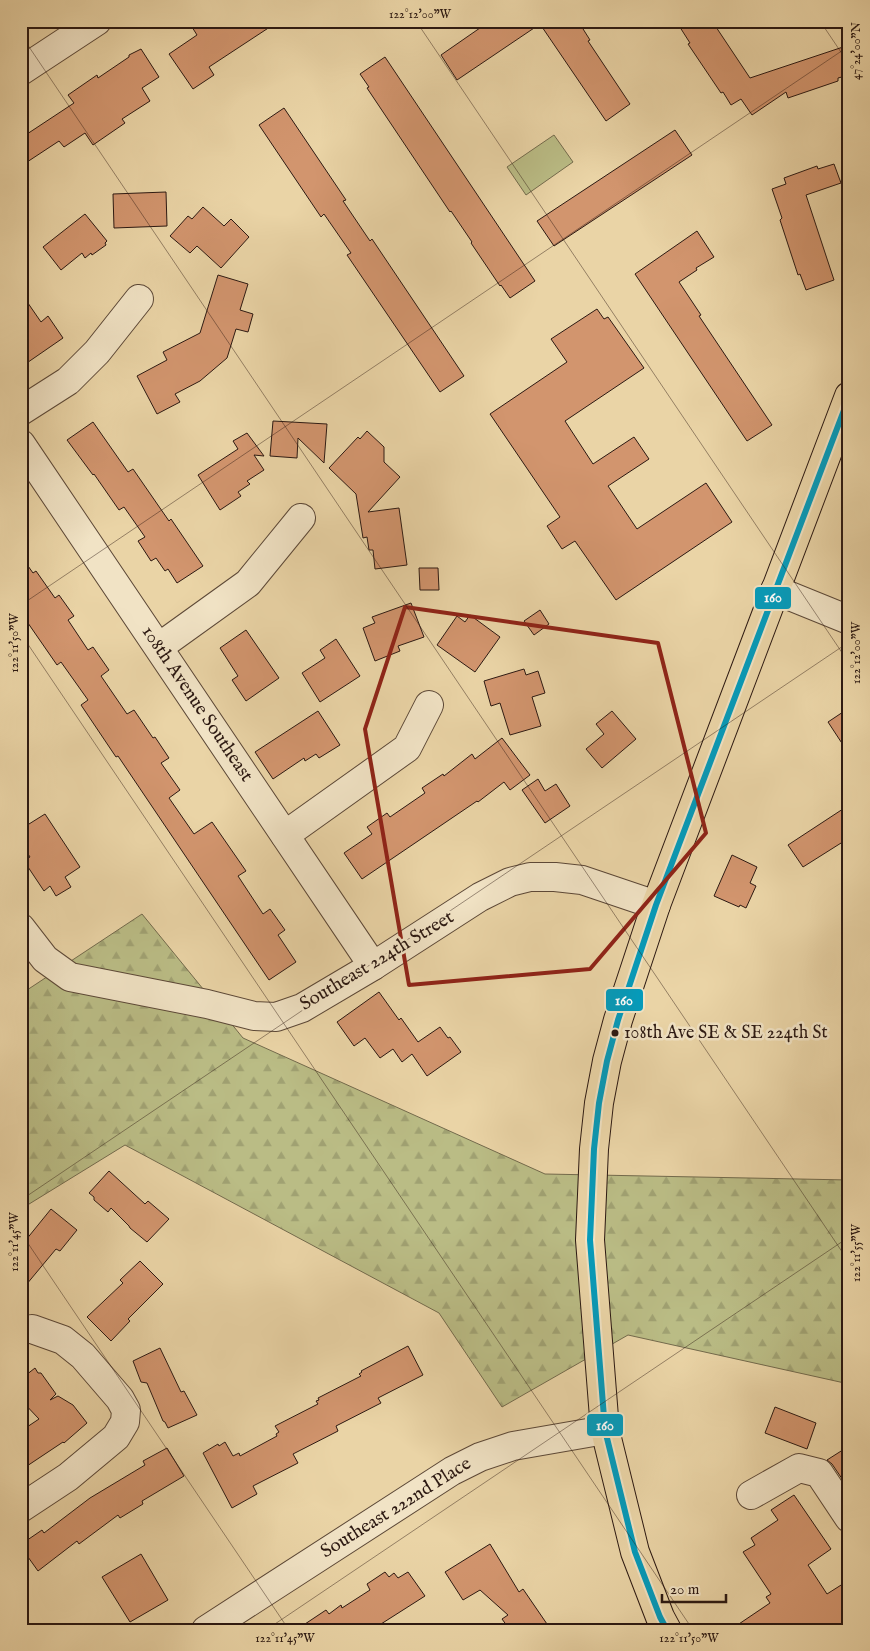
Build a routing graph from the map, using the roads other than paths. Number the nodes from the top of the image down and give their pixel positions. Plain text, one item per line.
1 (97, 21) edge
2 (21, 71) edge
3 (139, 299) dead end
4 (849, 396) edge
5 (21, 411) edge
6 (21, 444) edge
7 (301, 518) dead end
8 (776, 590) junction
9 (849, 620) edge
10 (159, 647) junction
11 (429, 705) dead end
12 (285, 835) junction
13 (656, 905) junction
14 (21, 928) edge
15 (373, 966) junction
16 (32, 1329) dead end
17 (604, 1430) junction
18 (751, 1496) dead end
19 (21, 1508) edge
20 (849, 1518) edge
21 (206, 1630) edge
22 (667, 1630) edge

1 - 2 street
3 - 5 street
4 - 8 main road
6 - 10 street, 108th Avenue Southeast
7 - 10 street
8 - 9 street
8 - 13 main road
10 - 12 street, 108th Avenue Southeast
11 - 12 street
12 - 15 street, 108th Avenue Southeast
13 - 15 street, Southeast 224th Street
13 - 17 main road
14 - 15 street, Southeast 224th Street
16 - 19 street
17 - 21 street, Southeast 222nd Place
17 - 22 main road
18 - 20 street

